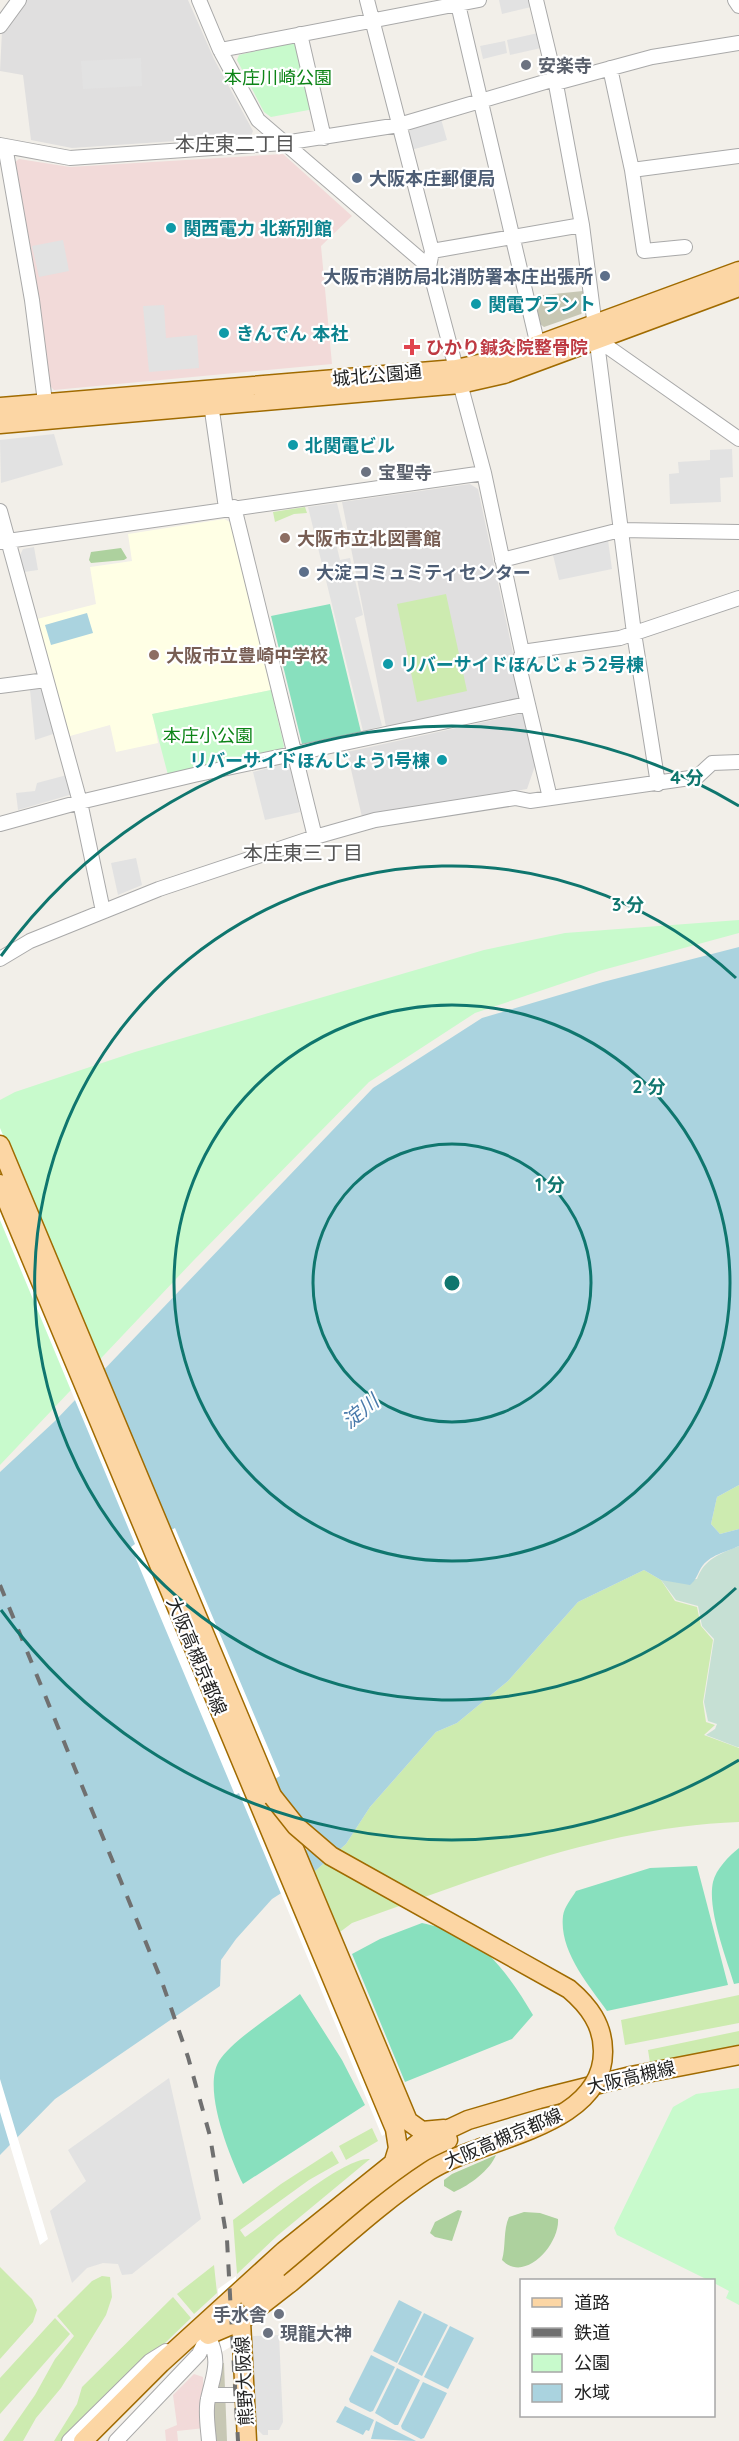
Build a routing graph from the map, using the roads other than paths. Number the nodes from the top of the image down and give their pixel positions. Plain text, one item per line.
1 (19, 0) edge
2 (199, 0) edge
3 (367, 0) edge
4 (479, 0) edge
5 (536, 0) edge
6 (735, 0) edge
7 (458, 2) edge
8 (739, 6) edge
9 (372, 21) junction
10 (0, 26) edge
11 (300, 34) junction
12 (739, 43) edge
13 (220, 50) junction
14 (610, 68) junction
15 (555, 81) junction
16 (481, 101) junction
17 (399, 125) junction
18 (324, 138) junction
19 (284, 143) junction
20 (2, 146) edge
21 (739, 156) edge
22 (632, 170) junction
23 (582, 225) junction
24 (512, 237) junction
25 (685, 247) dead end
26 (432, 251) junction
27 (429, 267) junction
28 (739, 271) edge
29 (739, 287) edge
30 (597, 332) junction
31 (538, 346) junction
32 (458, 376) junction
33 (45, 402) junction
34 (211, 404) junction
35 (0, 406) edge
36 (0, 424) edge
37 (739, 439) edge
38 (484, 473) junction
39 (230, 508) junction
40 (0, 511) edge
41 (620, 530) junction
42 (739, 532) edge
43 (4, 542) edge
44 (502, 560) junction
45 (739, 598) edge
46 (634, 633) junction
47 (520, 659) junction
48 (46, 680) junction
49 (0, 686) edge
50 (527, 704) junction
51 (295, 754) junction
52 (739, 762) edge
53 (658, 784) junction
54 (550, 798) junction
55 (80, 801) junction
56 (0, 824) edge
57 (315, 837) junction
58 (104, 911) junction
59 (0, 959) edge
60 (0, 1145) edge
61 (0, 1184) edge
62 (273, 1797) junction
63 (739, 2055) edge
64 (739, 2064) edge
65 (401, 2125) junction
66 (444, 2129) junction
67 (424, 2146) junction
68 (394, 2161) junction
69 (241, 2321) junction
70 (208, 2335) junction
71 (187, 2339) junction
72 (209, 2395) junction
73 (245, 2395) junction
74 (69, 2441) edge
75 (83, 2441) edge
76 (100, 2441) edge
77 (116, 2441) edge
78 (209, 2441) edge
79 (247, 2441) edge

1 - 10 street
2 - 13 street
3 - 9 street
4 - 7 street
5 - 15 street
6 - 8 street
7 - 9 street
7 - 16 street
9 - 11 street
9 - 17 street
11 - 13 street
11 - 18 street
12 - 14 street
13 - 19 street
14 - 15 street
14 - 22 street
15 - 16 street
15 - 23 street
16 - 17 street
16 - 24 street
17 - 18 street
17 - 26 street
18 - 19 street
19 - 20 street
19 - 27 street
20 - 33 street
21 - 22 street
22 - 25 street
23 - 24 street
23 - 30 street
24 - 26 street
24 - 31 street
26 - 27 street
27 - 32 street
28 - 30 main road, 城北公園通
29 - 30 main road, 城北公園通
30 - 31 main road, 城北公園通
30 - 32 main road, 城北公園通
30 - 37 street
30 - 41 street
31 - 32 main road, 城北公園通
32 - 33 main road, 城北公園通
32 - 34 main road, 城北公園通
32 - 38 street
33 - 35 main road, 城北公園通
34 - 36 main road, 城北公園通
34 - 39 street
38 - 39 street
38 - 44 street
39 - 43 street
39 - 51 street
40 - 43 street
41 - 42 street
41 - 44 street
41 - 46 street
43 - 48 street
44 - 47 street
45 - 46 street
46 - 47 street
46 - 53 street
47 - 50 street
48 - 49 street
48 - 55 street
50 - 51 street
50 - 54 street
51 - 55 street
51 - 57 street
52 - 53 street
53 - 54 street
54 - 57 street
55 - 56 street
55 - 58 street
57 - 58 street
58 - 59 street
60 - 62 main road, 大阪高槻京都線
61 - 65 main road, 大阪高槻京都線
62 - 65 main road, 大阪高槻京都線, bridge
62 - 69 main road, 大阪高槻京都線, bridge
63 - 66 main road, 大阪高槻線
64 - 67 main road, 大阪高槻線
65 - 66 main road, 大阪高槻京都線
65 - 67 main road, 大阪高槻京都線
65 - 68 main road, 大阪高槻京都線
66 - 67 main road, 大阪高槻線
67 - 68 main road, 大阪高槻線
67 - 70 main road, 大阪高槻京都線
68 - 71 main road
69 - 70 main road, 大阪高槻京都線
69 - 73 main road, 熊野大阪線
70 - 72 street
70 - 76 main road, 大阪高槻京都線
70 - 77 street
71 - 74 street
71 - 75 main road
72 - 73 street
72 - 78 street
73 - 79 main road, 熊野大阪線

